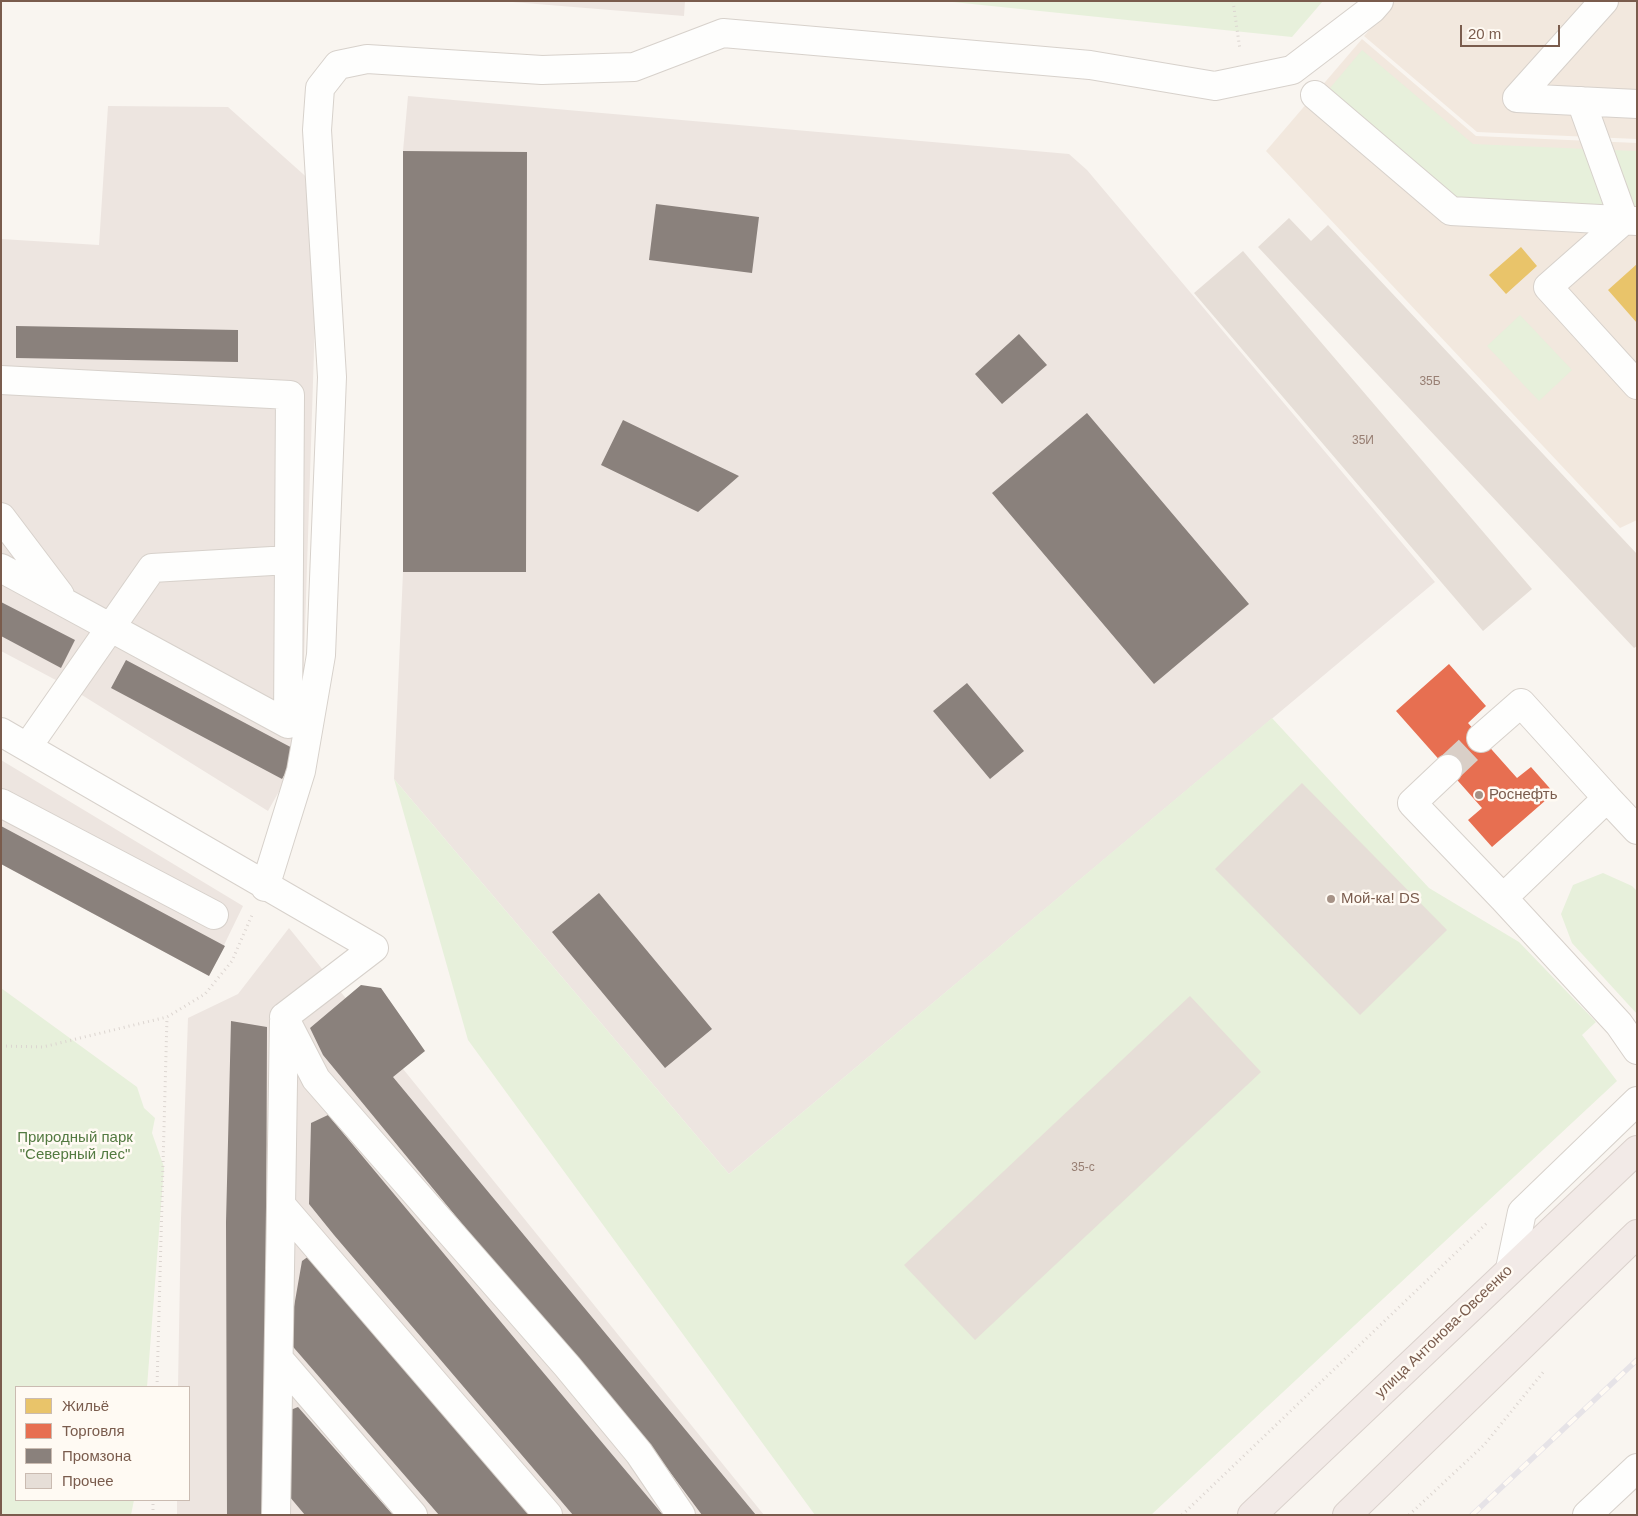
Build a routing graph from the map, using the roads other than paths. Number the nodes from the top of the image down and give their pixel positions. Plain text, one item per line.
1 (1379, 1) edge
2 (1604, 1) edge
3 (1315, 95) dead end
4 (1581, 101) junction
5 (1637, 104) edge
6 (1630, 221) edge
7 (1, 380) edge
8 (1637, 385) edge
9 (1, 517) edge
10 (289, 560) junction
11 (1, 568) edge
12 (66, 602) junction
13 (111, 626) junction
14 (1, 732) edge
15 (1481, 738) tunnel mouth
16 (28, 746) junction
17 (1448, 769) tunnel mouth
18 (1607, 798) junction
19 (1, 803) edge
20 (1636, 826) edge
21 (264, 887) junction
22 (1503, 898) junction
23 (214, 915) dead end
24 (284, 1018) junction
25 (1637, 1050) edge
26 (1637, 1101) edge
27 (1637, 1150) edge
28 (282, 1206) junction
29 (1637, 1234) edge
30 (1510, 1269) junction
31 (279, 1359) junction
32 (1637, 1468) edge
33 (276, 1515) edge
34 (412, 1515) edge
35 (548, 1515) edge
36 (681, 1515) edge
37 (1252, 1515) edge
38 (1348, 1515) edge
39 (1587, 1515) edge

1 - 21 street
2 - 4 street
3 - 6 street
4 - 5 street
4 - 6 street
6 - 8 street
7 - 10 street
9 - 12 street
10 - 13 street
10 - 13 street
11 - 12 street
12 - 13 street
13 - 16 street
14 - 16 street
15 - 18 street
16 - 21 street
17 - 22 street
18 - 20 street
18 - 22 street
19 - 23 street
21 - 24 street
22 - 25 street
24 - 28 street
24 - 36 street
26 - 30 street
27 - 30 highway, улица Антонова-Овсеенко
28 - 31 street
28 - 35 street
29 - 38 highway
30 - 37 highway, улица Антонова-Овсеенко
31 - 33 street
31 - 34 street
32 - 39 street

